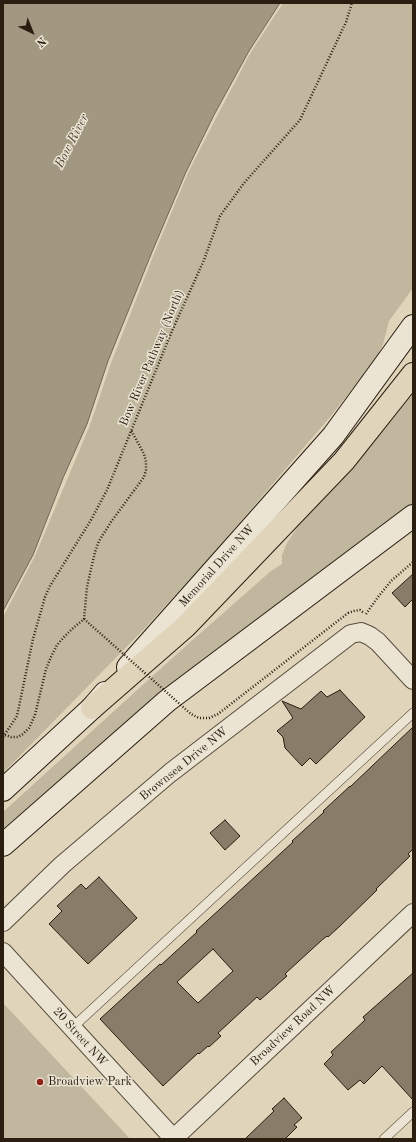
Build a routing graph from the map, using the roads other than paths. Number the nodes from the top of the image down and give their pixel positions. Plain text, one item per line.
1 (413, 326) edge
2 (413, 374) edge
3 (413, 516) edge
4 (413, 680) edge
5 (92, 708) junction
6 (413, 713) edge
7 (3, 790) edge
8 (3, 845) edge
9 (413, 913) edge
10 (3, 922) edge
11 (3, 952) edge
12 (72, 1028) junction
13 (413, 1112) edge
14 (173, 1139) edge
15 (384, 1139) edge

1 - 5 main road, Memorial Drive NW
2 - 5 highway
3 - 8 main road
4 - 10 street, Brownsea Drive NW
5 - 7 main road, Memorial Drive NW
6 - 12 lane
9 - 14 street, Broadview Road NW
11 - 12 street, 20 Street NW
12 - 14 street, 20 Street NW
13 - 15 lane

